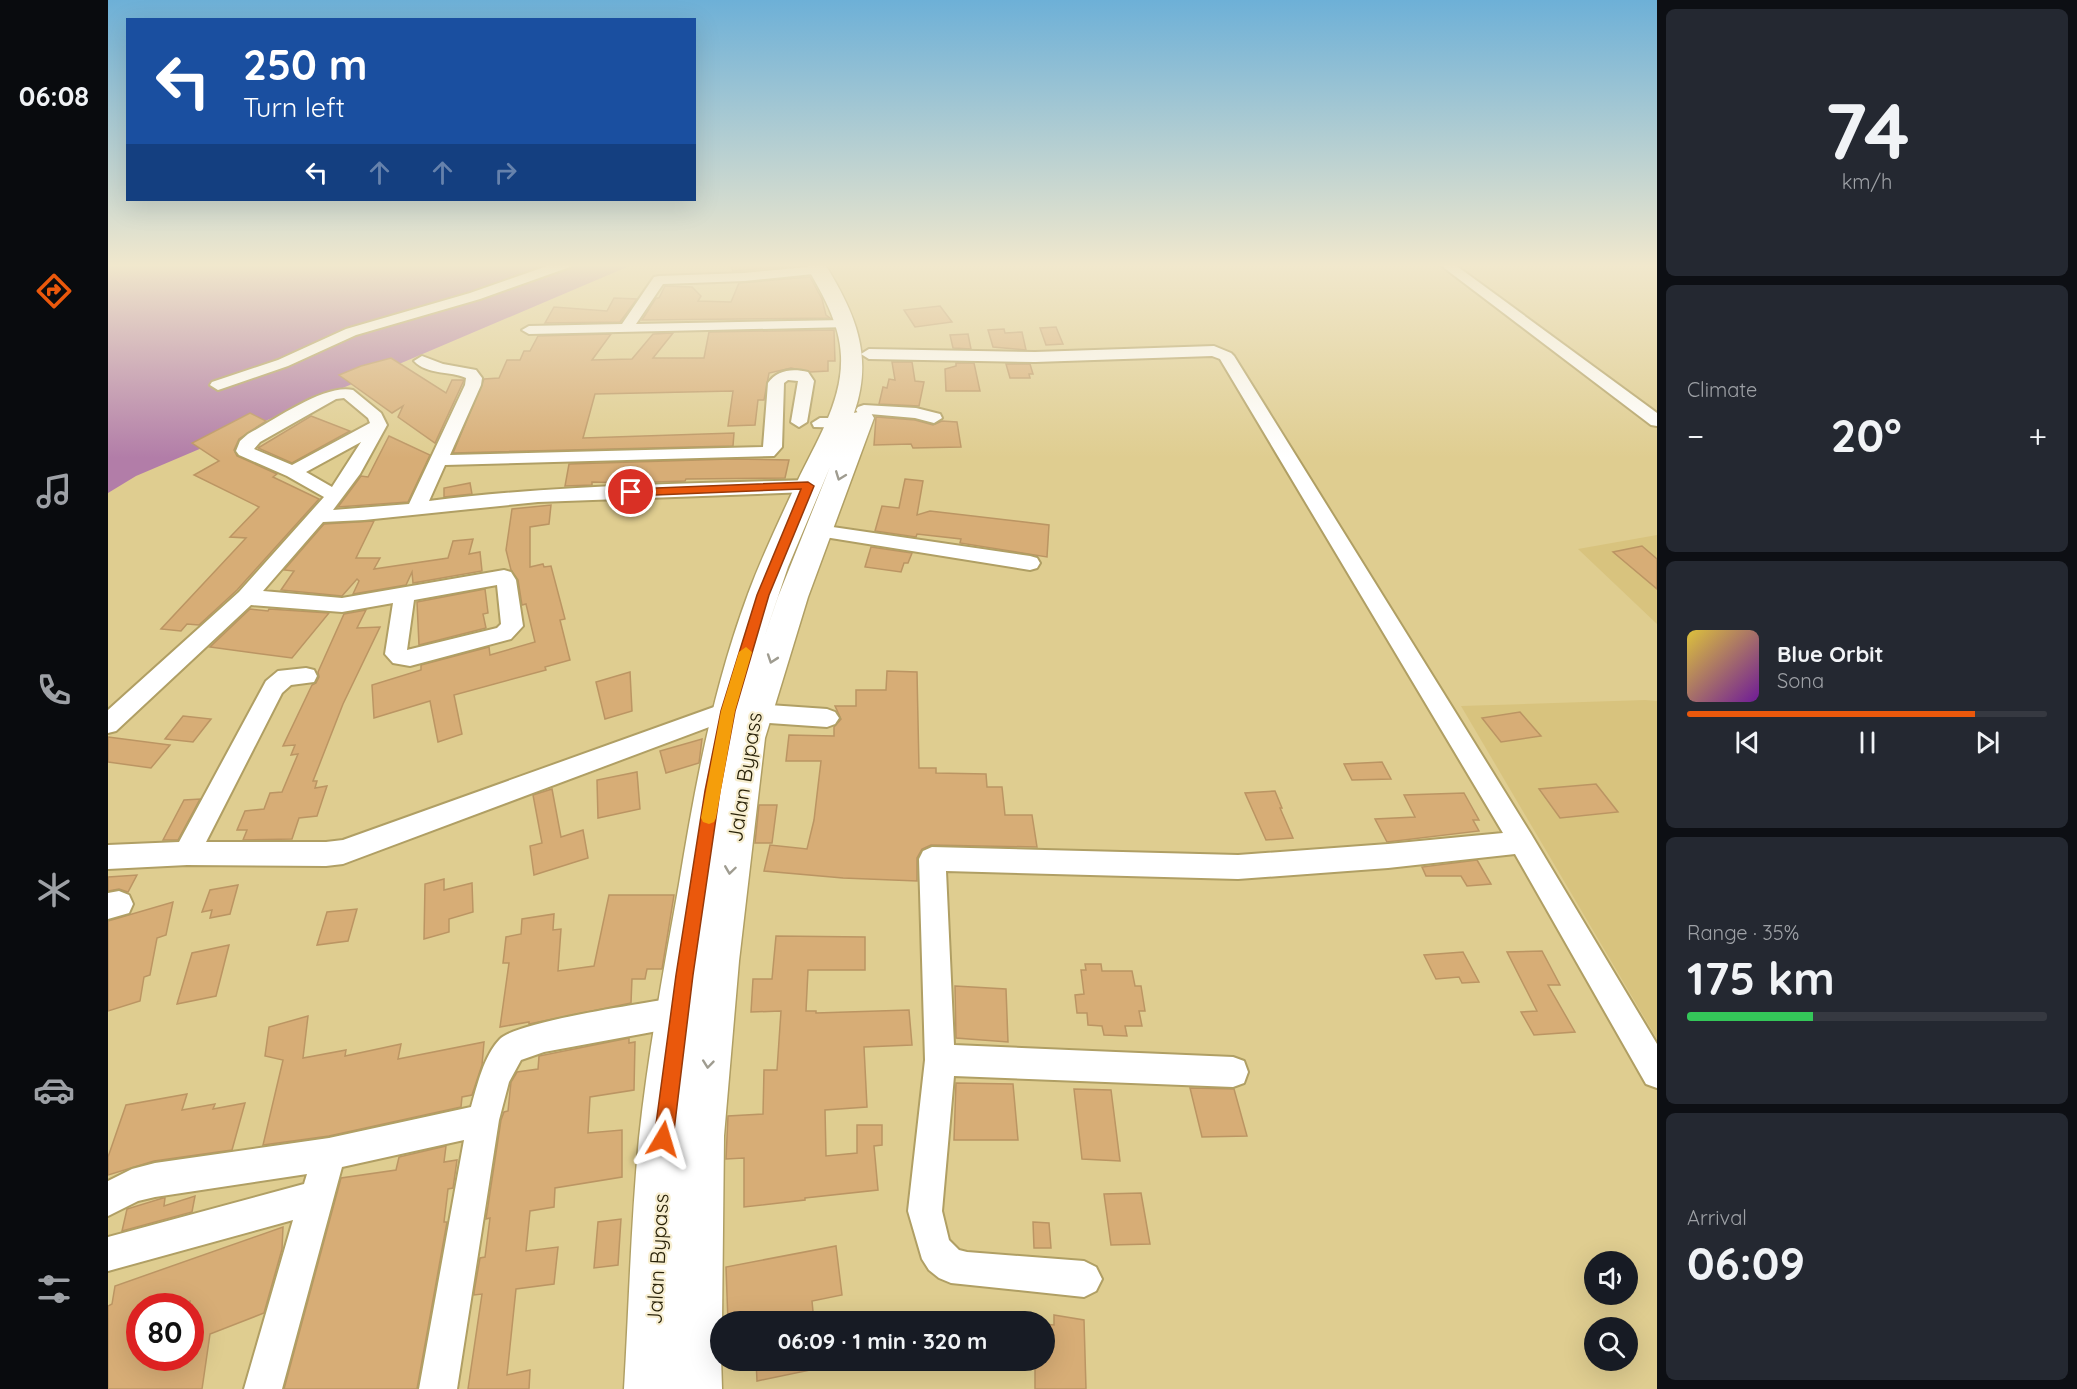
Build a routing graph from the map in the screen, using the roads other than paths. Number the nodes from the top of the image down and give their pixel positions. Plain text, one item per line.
1 (362, 329) edge
2 (586, 329) edge
3 (845, 329) edge
4 (860, 329) edge
5 (1533, 329) edge
6 (529, 330) dead end
7 (869, 354) junction
8 (422, 361) dead end
9 (218, 385) dead end
10 (934, 418) dead end
11 (832, 421) junction
12 (1657, 421) edge
13 (775, 422) junction
14 (379, 425) junction
15 (439, 460) junction
16 (293, 472) junction
17 (808, 486) junction
18 (335, 496) junction
19 (416, 510) junction
20 (317, 516) junction
21 (819, 531) junction
22 (1030, 563) dead end
23 (404, 595) junction
24 (246, 597) junction
25 (306, 676) dead end
26 (741, 712) junction
27 (827, 718) dead end
28 (108, 724) edge
29 (1522, 842) junction
30 (187, 853) junction
31 (108, 857) edge
32 (679, 1012) junction
33 (940, 1060) junction
34 (1233, 1072) dead end
35 (1657, 1072) edge
36 (483, 1120) junction
37 (682, 1137) junction
38 (329, 1154) junction
39 (318, 1197) junction
40 (108, 1199) edge
41 (108, 1254) edge
42 (1084, 1279) dead end
43 (263, 1389) edge
44 (438, 1389) edge
45 (652, 1389) edge
46 (694, 1389) edge

1 - 9 street
2 - 6 street
3 - 11 highway, Jalan Bypass
4 - 7 highway, Jalan Bypass
5 - 12 street
7 - 11 highway, Jalan Bypass
7 - 29 street
8 - 15 street
10 - 11 street
11 - 13 street
11 - 13 street
11 - 17 highway, Jalan Bypass
11 -> 21 highway, Jalan Bypass
13 - 15 street
14 - 16 street
14 - 16 street
14 - 18 street
15 - 19 street
16 - 18 street
17 - 19 street
17 - 26 highway, Jalan Bypass
18 - 20 street
19 - 20 street
20 - 24 street
21 - 22 street
21 -> 26 highway, Jalan Bypass
23 - 23 street
23 - 24 street
24 - 28 street
25 - 30 street
26 - 27 street
26 - 30 street
26 - 32 highway, Jalan Bypass
26 -> 37 highway, Jalan Bypass
29 - 33 street
29 - 35 street
30 - 31 street
32 - 36 street
32 - 37 highway, Jalan Bypass
33 - 34 street
33 - 42 street
36 - 38 street
36 - 44 street
37 - 45 highway, Jalan Bypass
37 - 46 highway, Jalan Bypass
38 - 39 street
38 - 40 street
39 - 41 street
39 - 43 street

